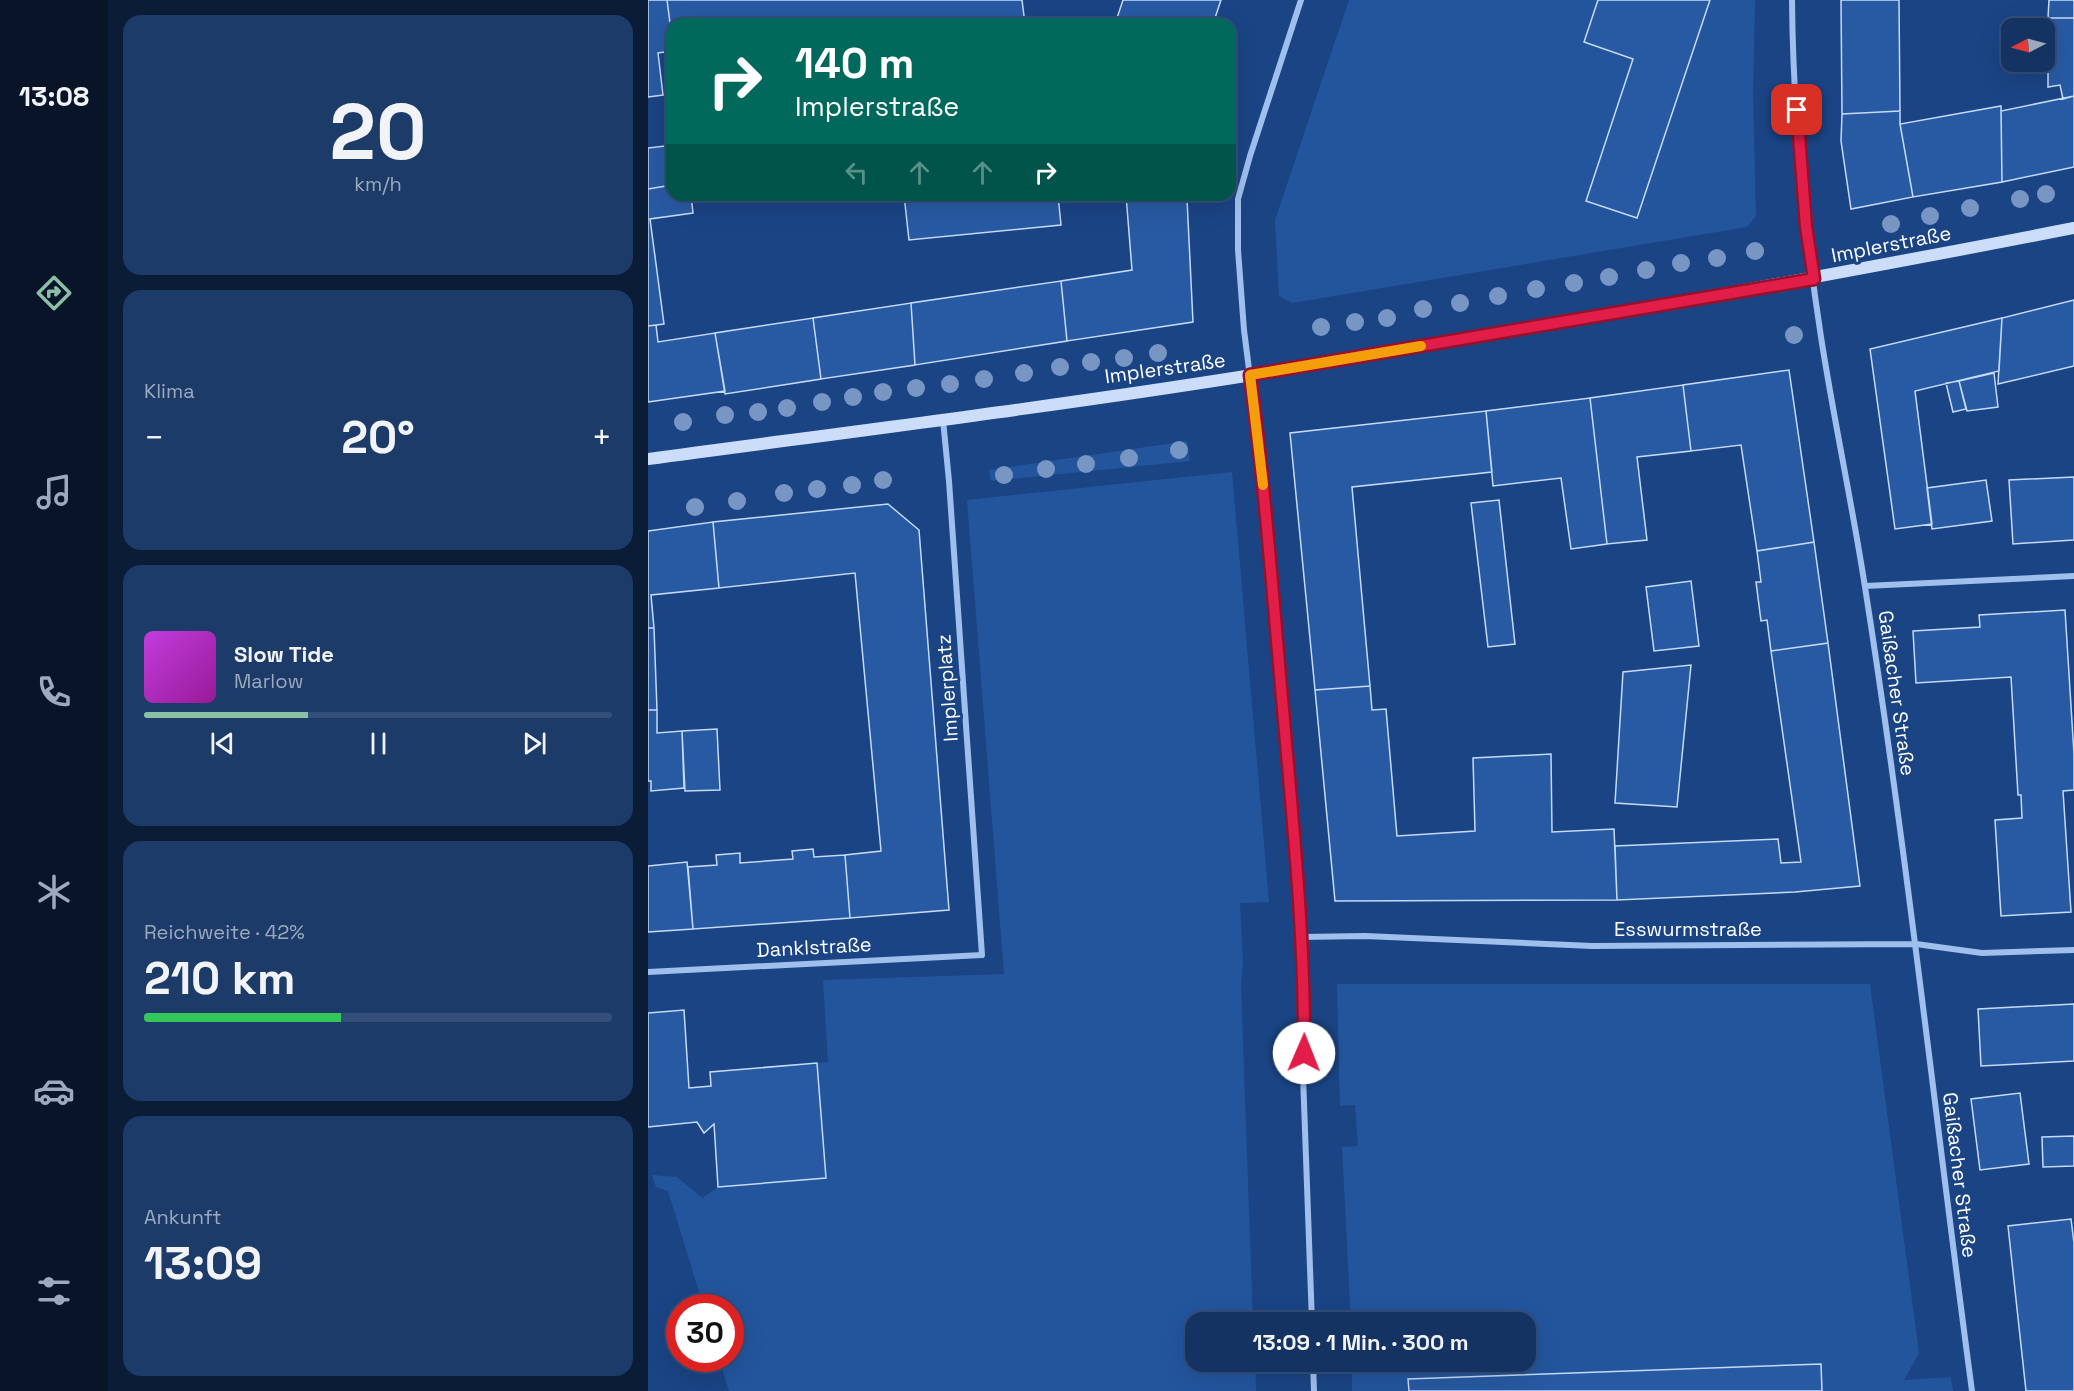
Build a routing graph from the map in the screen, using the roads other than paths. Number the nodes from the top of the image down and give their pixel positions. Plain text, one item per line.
1 (1301, 0) edge
2 (1792, 0) edge
3 (2074, 228) edge
4 (1814, 279) junction
5 (1250, 375) junction
6 (943, 420) junction
7 (648, 459) edge
8 (2074, 576) edge
9 (1865, 586) junction
10 (1302, 937) junction
11 (1916, 944) junction
12 (2074, 950) edge
13 (982, 955) joint
14 (648, 972) edge
15 (1312, 1312) edge
16 (1313, 1372) edge
17 (1314, 1391) edge
18 (1972, 1391) edge

1 - 5 street
2 - 4 street, Gaißacher Straße
3 - 4 main road, Implerstraße
4 - 5 main road, Implerstraße
4 - 9 street, Gaißacher Straße
5 - 6 main road, Implerstraße
5 - 10 street
6 - 7 main road, Implerstraße
6 - 13 street, Implerplatz
8 - 9 street
9 - 11 street, Gaißacher Straße
10 - 11 street, Esswurmstraße
10 - 15 street
11 - 12 street, Esswurmstraße
11 - 18 street, Gaißacher Straße
13 - 14 street, Danklstraße
16 - 17 street

